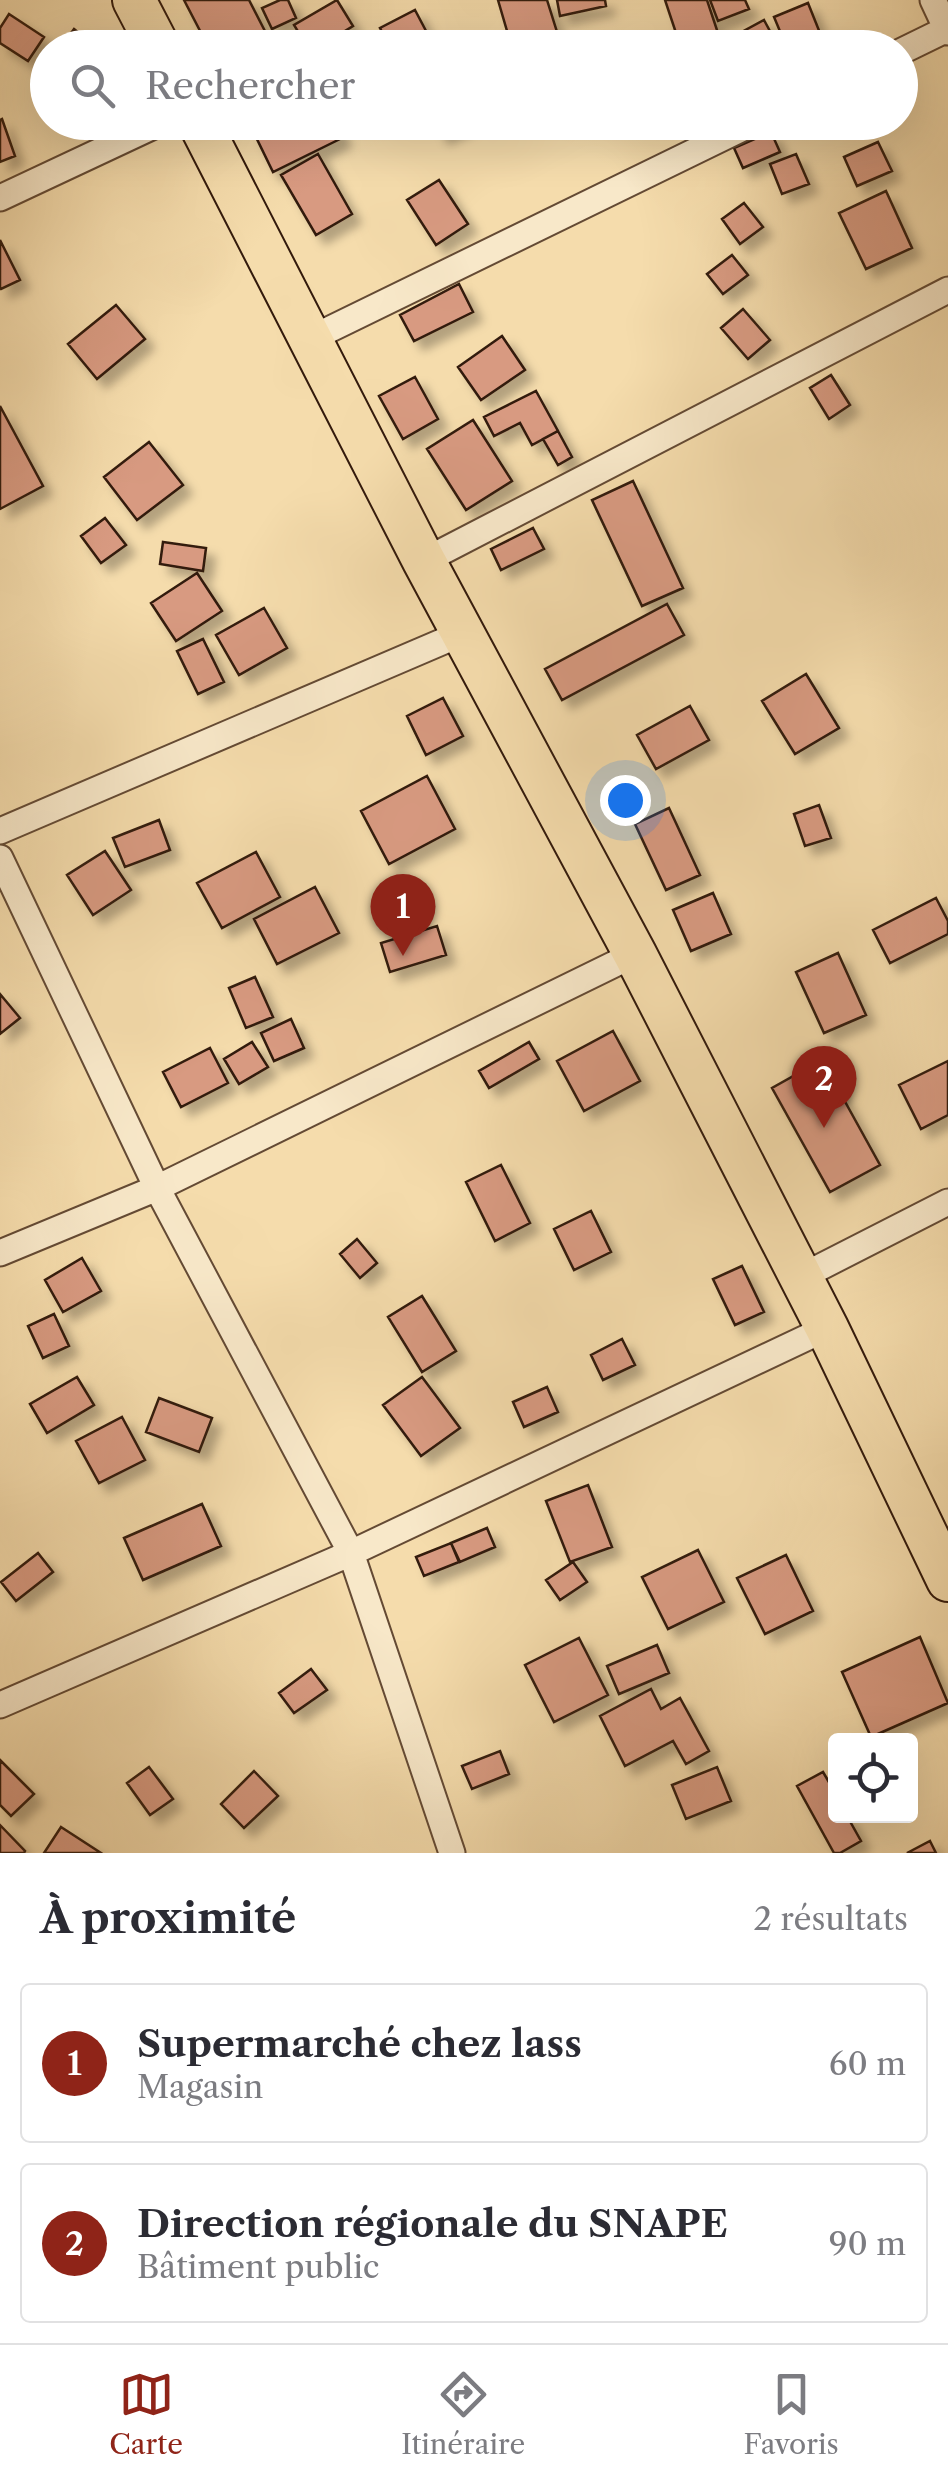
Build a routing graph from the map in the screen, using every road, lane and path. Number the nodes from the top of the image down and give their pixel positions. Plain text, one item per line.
1 (134, 0) edge
2 (933, 0) edge
3 (150, 30) edge
4 (948, 30) edge
5 (918, 44) edge
6 (124, 140) edge
7 (208, 140) edge
8 (718, 140) edge
9 (0, 198) edge
10 (948, 290) edge
11 (312, 338) junction
12 (424, 561) junction
13 (465, 632) junction
14 (0, 830) edge
15 (0, 858) edge
16 (634, 954) junction
17 (157, 1188) junction
18 (948, 1202) edge
19 (0, 1253) edge
20 (800, 1277) junction
21 (826, 1328) junction
22 (351, 1553) junction
23 (948, 1580) edge
24 (0, 1705) edge
25 (452, 1853) edge

1 - 3 highway
2 - 4 street
4 - 5 street
6 - 9 street
7 - 11 highway
8 - 11 street
10 - 12 street
11 - 12 highway
12 - 13 highway
13 - 14 street
13 - 16 highway
15 - 17 street
16 - 17 street
16 - 20 highway
17 - 19 street
17 - 22 street
18 - 20 street
20 - 21 highway
21 - 22 street
21 - 23 highway
22 - 24 street
22 - 25 street

